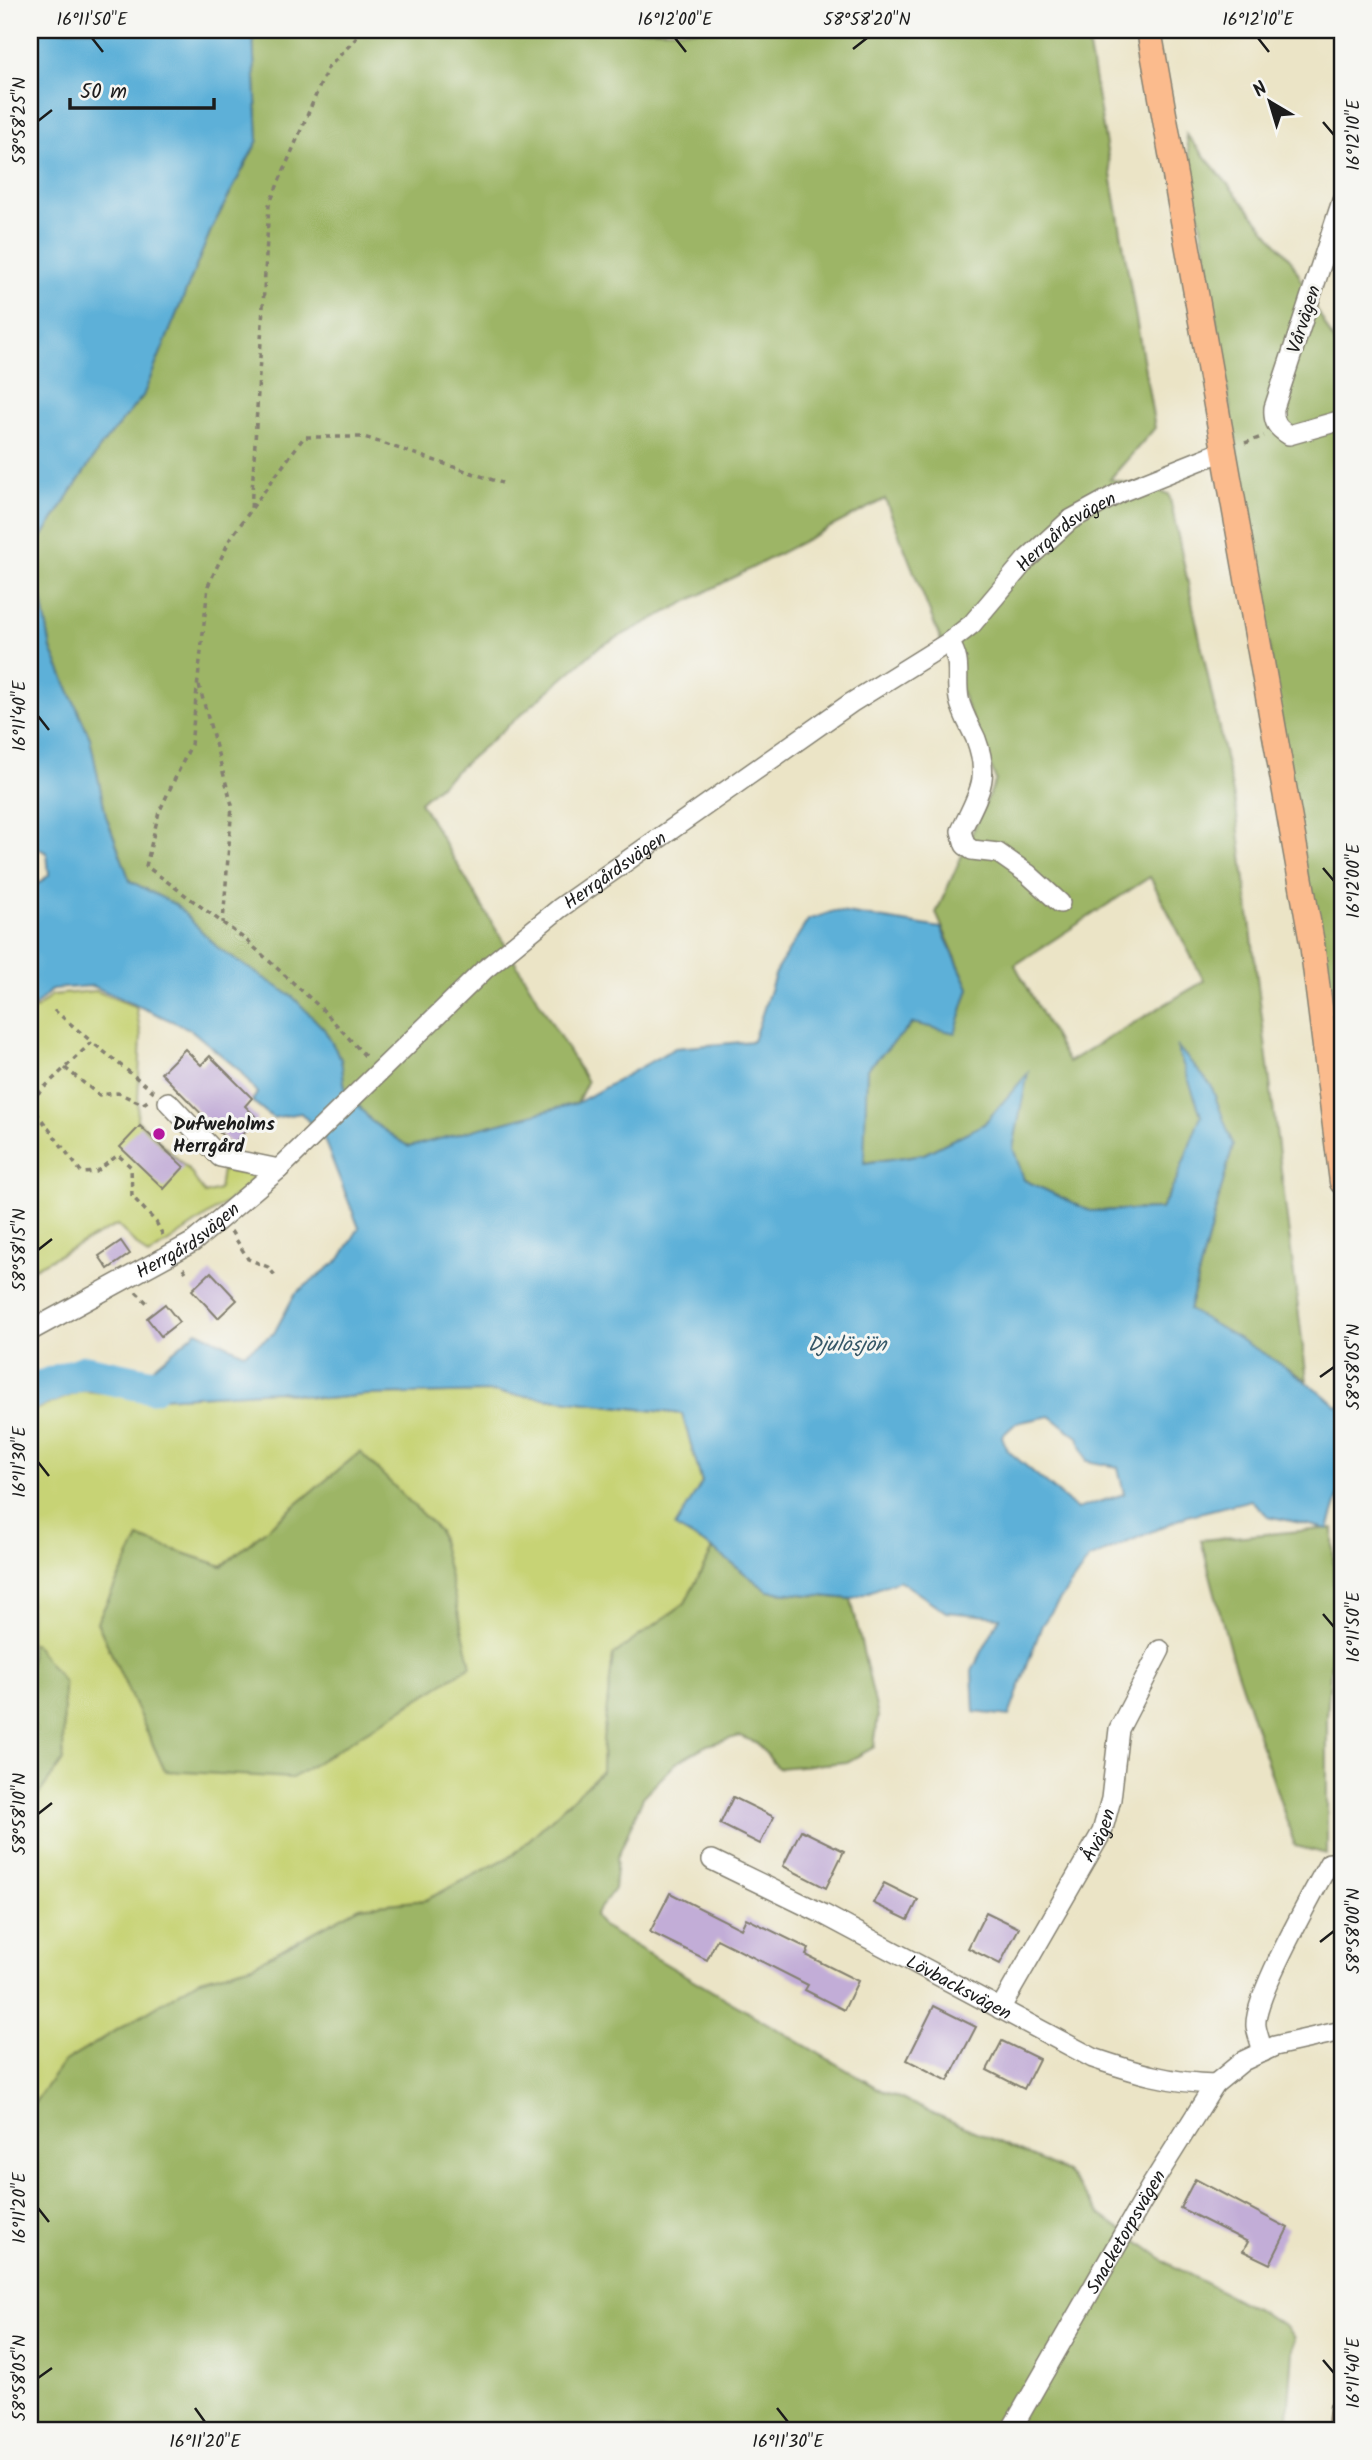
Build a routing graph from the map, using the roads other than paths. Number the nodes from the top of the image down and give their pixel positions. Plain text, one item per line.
1 (1149, 30) edge
2 (1342, 201) edge
3 (1342, 420) edge
4 (1226, 450) junction
5 (949, 642) junction
6 (1060, 903) dead end
7 (168, 1102) dead end
8 (279, 1169) junction
9 (1342, 1182) edge
10 (30, 1331) edge
11 (1160, 1650) dead end
12 (712, 1860) dead end
13 (1329, 1863) dead end
14 (1000, 2009) junction
15 (1342, 2031) edge
16 (1263, 2052) junction
17 (1215, 2084) junction
18 (1342, 2409) edge
19 (1012, 2430) edge
20 (1340, 2430) edge

1 - 4 main road
2 - 3 street, Vårvägen
4 - 5 street, Herrgårdsvägen
4 - 9 main road
5 - 6 street
5 - 8 street, Herrgårdsvägen
7 - 8 street
8 - 10 street, Herrgårdsvägen
11 - 14 street, Åvägen
12 - 14 street, Lövbacksvägen
13 - 16 street
14 - 17 street, Lövbacksvägen
15 - 16 street, Snacketorpsvägen
16 - 17 street, Snacketorpsvägen
17 - 19 street, Snacketorpsvägen
18 - 20 main road

